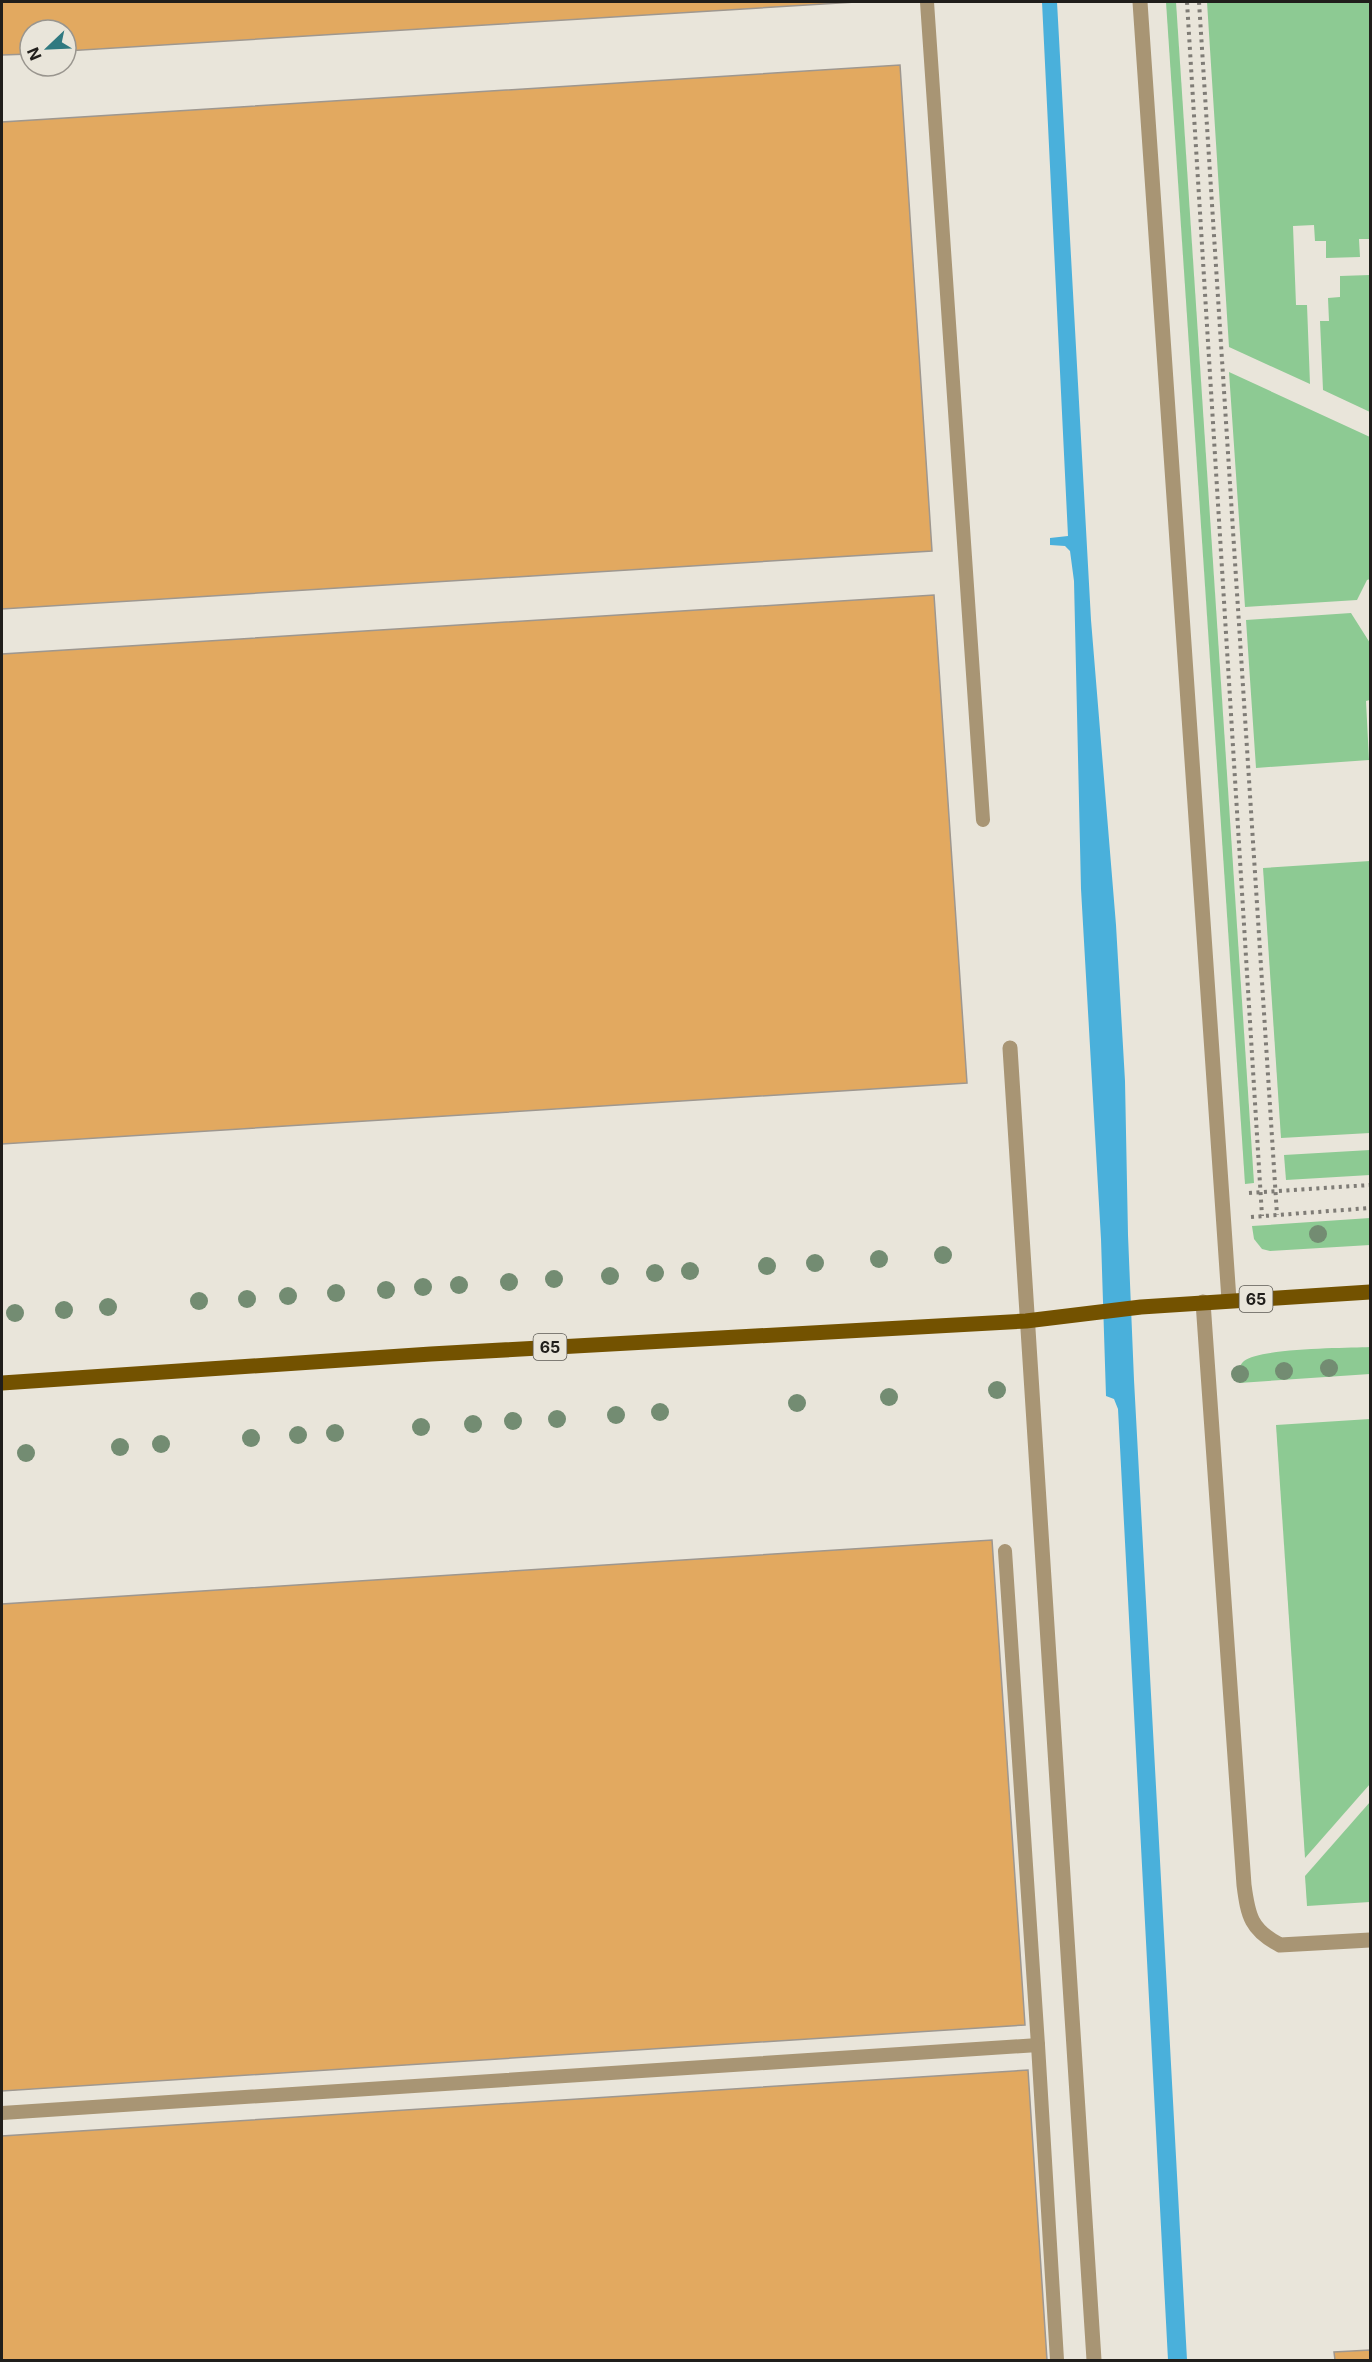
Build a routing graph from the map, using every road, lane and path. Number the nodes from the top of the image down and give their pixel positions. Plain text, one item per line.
1 (927, 2) edge
2 (1140, 2) edge
3 (1187, 2) edge
4 (1199, 2) edge
5 (983, 820) dead end
6 (1010, 1048) dead end
7 (1371, 1185) edge
8 (1275, 1191) junction
9 (1260, 1192) junction
10 (1221, 1196) junction
11 (1371, 1208) edge
12 (1277, 1215) junction
13 (1262, 1216) junction
14 (1223, 1220) junction
15 (1371, 1292) edge
16 (1229, 1300) junction
17 (1203, 1302) junction
18 (1026, 1321) junction
19 (2, 1383) edge
20 (1005, 1551) dead end
21 (1371, 1940) edge
22 (1038, 2045) junction
23 (2, 2113) edge
24 (1057, 2361) edge
25 (1094, 2361) edge

1 - 5 lane
2 - 10 street
3 - 9 path
4 - 8 path
6 - 18 street
7 - 8 path
8 - 9 path
8 - 12 path
9 - 10 path
9 - 13 path
10 - 14 street
11 - 12 path
12 - 13 path
13 - 14 path
14 - 16 street
15 - 16 main road, 65
16 - 17 main road, 65
17 - 18 main road, 65
17 - 21 street
18 - 19 main road, 65
18 - 25 street
20 - 22 lane
22 - 23 lane
22 - 24 lane

